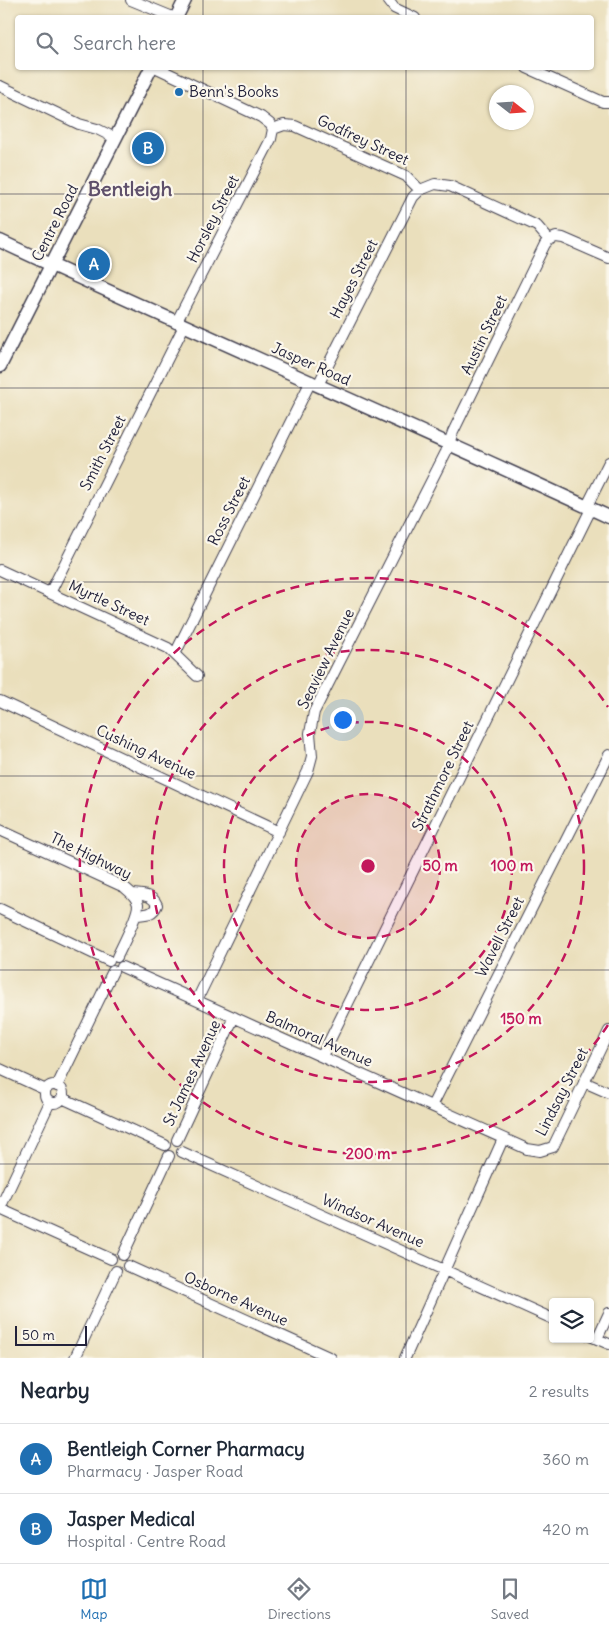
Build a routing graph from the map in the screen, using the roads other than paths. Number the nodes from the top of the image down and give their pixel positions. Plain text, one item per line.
1 (131, 0) edge
2 (185, 0) edge
3 (388, 0) edge
4 (144, 6) junction
5 (157, 15) edge
6 (167, 15) edge
7 (177, 15) edge
8 (409, 15) edge
9 (150, 70) edge
10 (161, 70) edge
11 (532, 70) edge
12 (0, 86) edge
13 (609, 102) edge
14 (273, 129) junction
15 (114, 141) junction
16 (420, 190) junction
17 (549, 240) junction
18 (0, 241) edge
19 (609, 258) edge
20 (52, 265) junction
21 (180, 324) junction
22 (0, 366) edge
23 (314, 383) junction
24 (449, 444) junction
25 (609, 462) edge
26 (589, 508) junction
27 (609, 517) edge
28 (0, 570) edge
29 (50, 593) junction
30 (174, 654) junction
31 (197, 676) dead end
32 (0, 700) edge
33 (609, 755) edge
34 (0, 830) edge
35 (279, 832) junction
36 (133, 894) junction
37 (0, 909) edge
38 (136, 915) junction
39 (115, 964) junction
40 (197, 1000) junction
41 (234, 1017) junction
42 (609, 1031) edge
43 (322, 1056) junction
44 (0, 1069) edge
45 (584, 1082) junction
46 (57, 1086) junction
47 (46, 1090) junction
48 (609, 1093) edge
49 (62, 1098) junction
50 (50, 1102) junction
51 (432, 1106) junction
52 (503, 1139) junction
53 (177, 1140) junction
54 (165, 1145) junction
55 (182, 1152) junction
56 (170, 1156) junction
57 (0, 1209) edge
58 (123, 1255) junction
59 (111, 1259) junction
60 (128, 1266) junction
61 (444, 1269) junction
62 (116, 1271) junction
63 (609, 1313) edge
64 (549, 1317) edge
65 (594, 1337) edge
66 (609, 1344) edge
67 (75, 1358) edge
68 (331, 1358) edge
69 (405, 1358) edge

1 - 4 street
2 - 7 main road
3 - 8 street
4 - 5 street
4 - 6 street
9 - 15 main road, Centre Road
10 - 14 street
11 - 13 street
12 - 15 street
14 - 16 street, Godfrey Street
14 - 21 street, Horsley Street
15 - 20 main road, Centre Road
16 - 17 street
16 - 23 street, Hayes Street
17 - 19 street
17 - 24 street, Austin Street
18 - 20 main road, Jasper Road
20 - 21 main road, Jasper Road
20 - 22 main road, Centre Road
21 - 23 main road, Jasper Road
21 - 29 street, Smith Street
23 - 24 main road, Jasper Road
23 - 30 street, Ross Street
24 - 26 main road, Jasper Road
24 - 35 street, Seaview Avenue
25 - 26 street, Strathmore Street
26 - 27 main road, Jasper Road
26 - 43 street, Strathmore Street
28 - 29 street, Myrtle Street
29 - 30 street, Myrtle Street
30 - 31 street, Myrtle Street
32 - 35 street, Cushing Avenue
33 - 51 street, Wavell Street
34 - 36 street, The Highway
35 - 40 street, Seaview Avenue
36 - 38 street, The Highway
36 - 38 street
37 - 39 street, Balmoral Avenue
38 - 39 street
39 - 40 street, Balmoral Avenue
39 - 46 street
40 - 41 street, Balmoral Avenue
41 - 43 street, Balmoral Avenue
41 - 53 street, St James Avenue
42 - 45 street, Lindsay Street
43 - 51 street, Balmoral Avenue
44 - 47 street
45 - 48 street
45 - 52 street, Lindsay Street
46 - 47 street
46 - 49 street
47 - 50 street
49 - 50 street
49 - 54 street
50 - 57 street
51 - 52 street, Balmoral Avenue
52 - 61 street
53 - 54 street
53 - 55 street
54 - 56 street
55 - 56 street
55 - 61 street, Windsor Avenue
56 - 58 street
57 - 59 street
58 - 59 street
58 - 60 street
59 - 62 street
60 - 62 street
60 - 68 street, Osborne Avenue
61 - 64 street, Windsor Avenue
61 - 69 street
62 - 67 street
63 - 65 street
65 - 66 street

